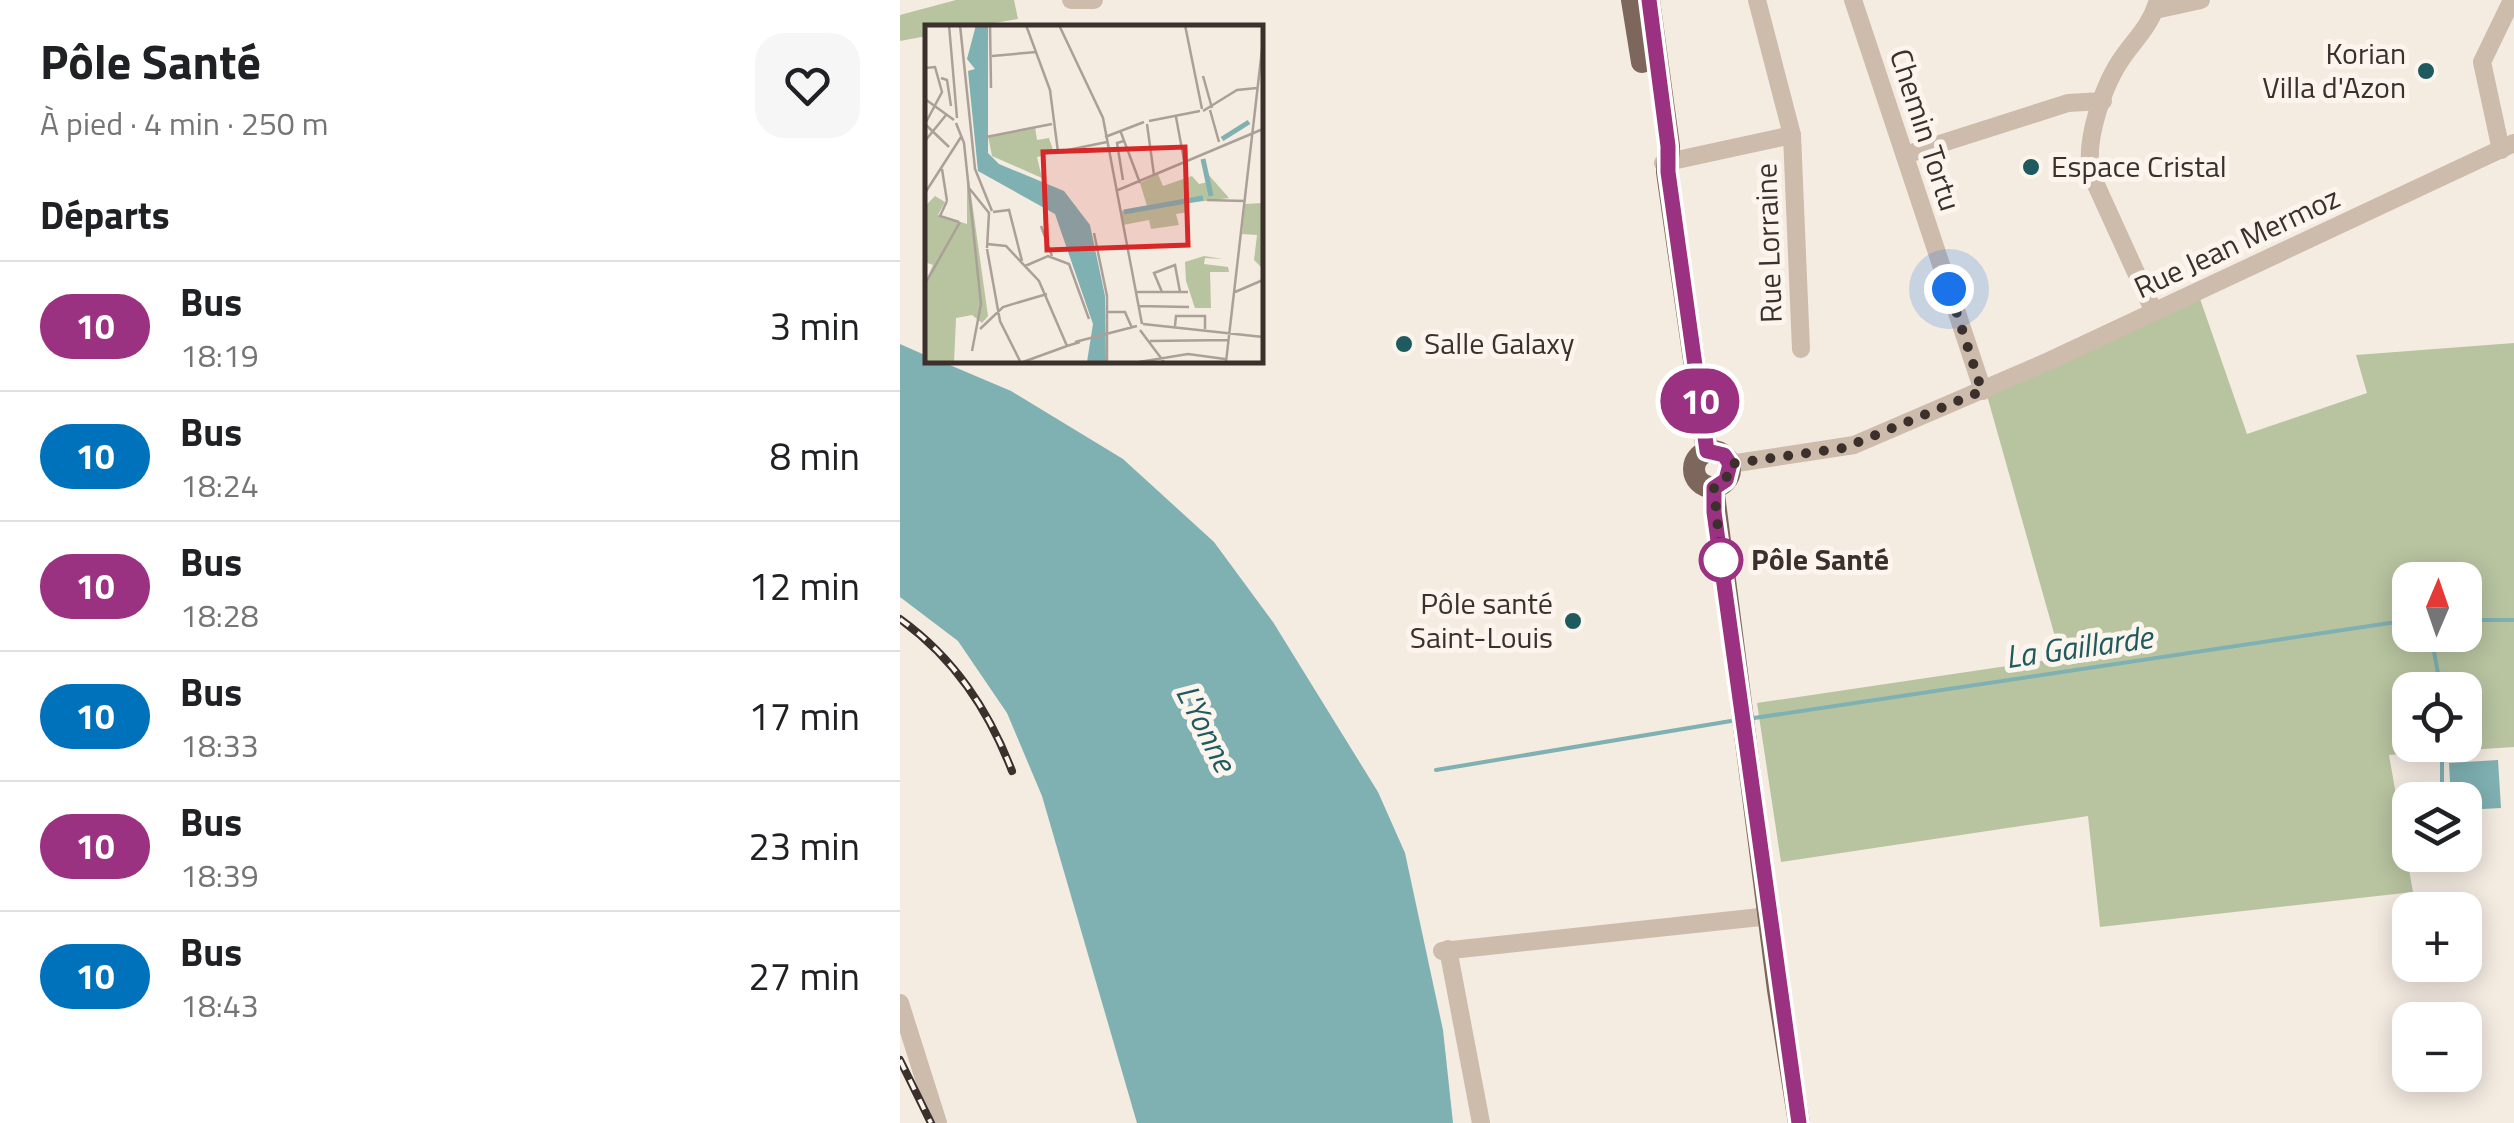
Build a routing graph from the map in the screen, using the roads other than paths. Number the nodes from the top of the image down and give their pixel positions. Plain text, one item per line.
1 (1094, 0) edge
2 (1632, 0) edge
3 (1649, 0) edge
4 (1757, 0) edge
5 (1853, 0) edge
6 (2201, 0) edge
7 (2512, 0) edge
8 (1071, 1) edge
9 (2157, 5) edge
10 (2103, 101) junction
11 (1792, 135) junction
12 (2507, 146) edge
13 (1905, 155) junction
14 (1666, 166) junction
15 (2154, 312) junction
16 (1800, 349) dead end
17 (1982, 391) junction
18 (1707, 451) junction
19 (1730, 464) junction
20 (1714, 488) junction
21 (1770, 916) junction
22 (900, 1003) edge
23 (938, 1123) edge
24 (1481, 1123) edge
25 (1799, 1123) edge

1 - 8 street
2 - 14 main road
3 - 14 main road
4 - 11 street, Rue Lorraine
5 - 13 street, Chemin Tortu
6 - 9 street
7 - 12 street
9 - 10 street
10 - 13 street
10 - 15 street
11 - 14 street, Rue Lorraine
11 - 16 street, Rue Lorraine
12 - 15 street, Rue Jean Mermoz
13 - 17 street, Chemin Tortu
14 - 18 main road
15 - 17 street, Rue Jean Mermoz
17 - 19 street, Rue Jean Mermoz
18 - 19 main road
18 - 20 main road
19 - 20 main road
20 - 21 main road
21 - 24 street
21 - 25 main road
22 - 23 street

